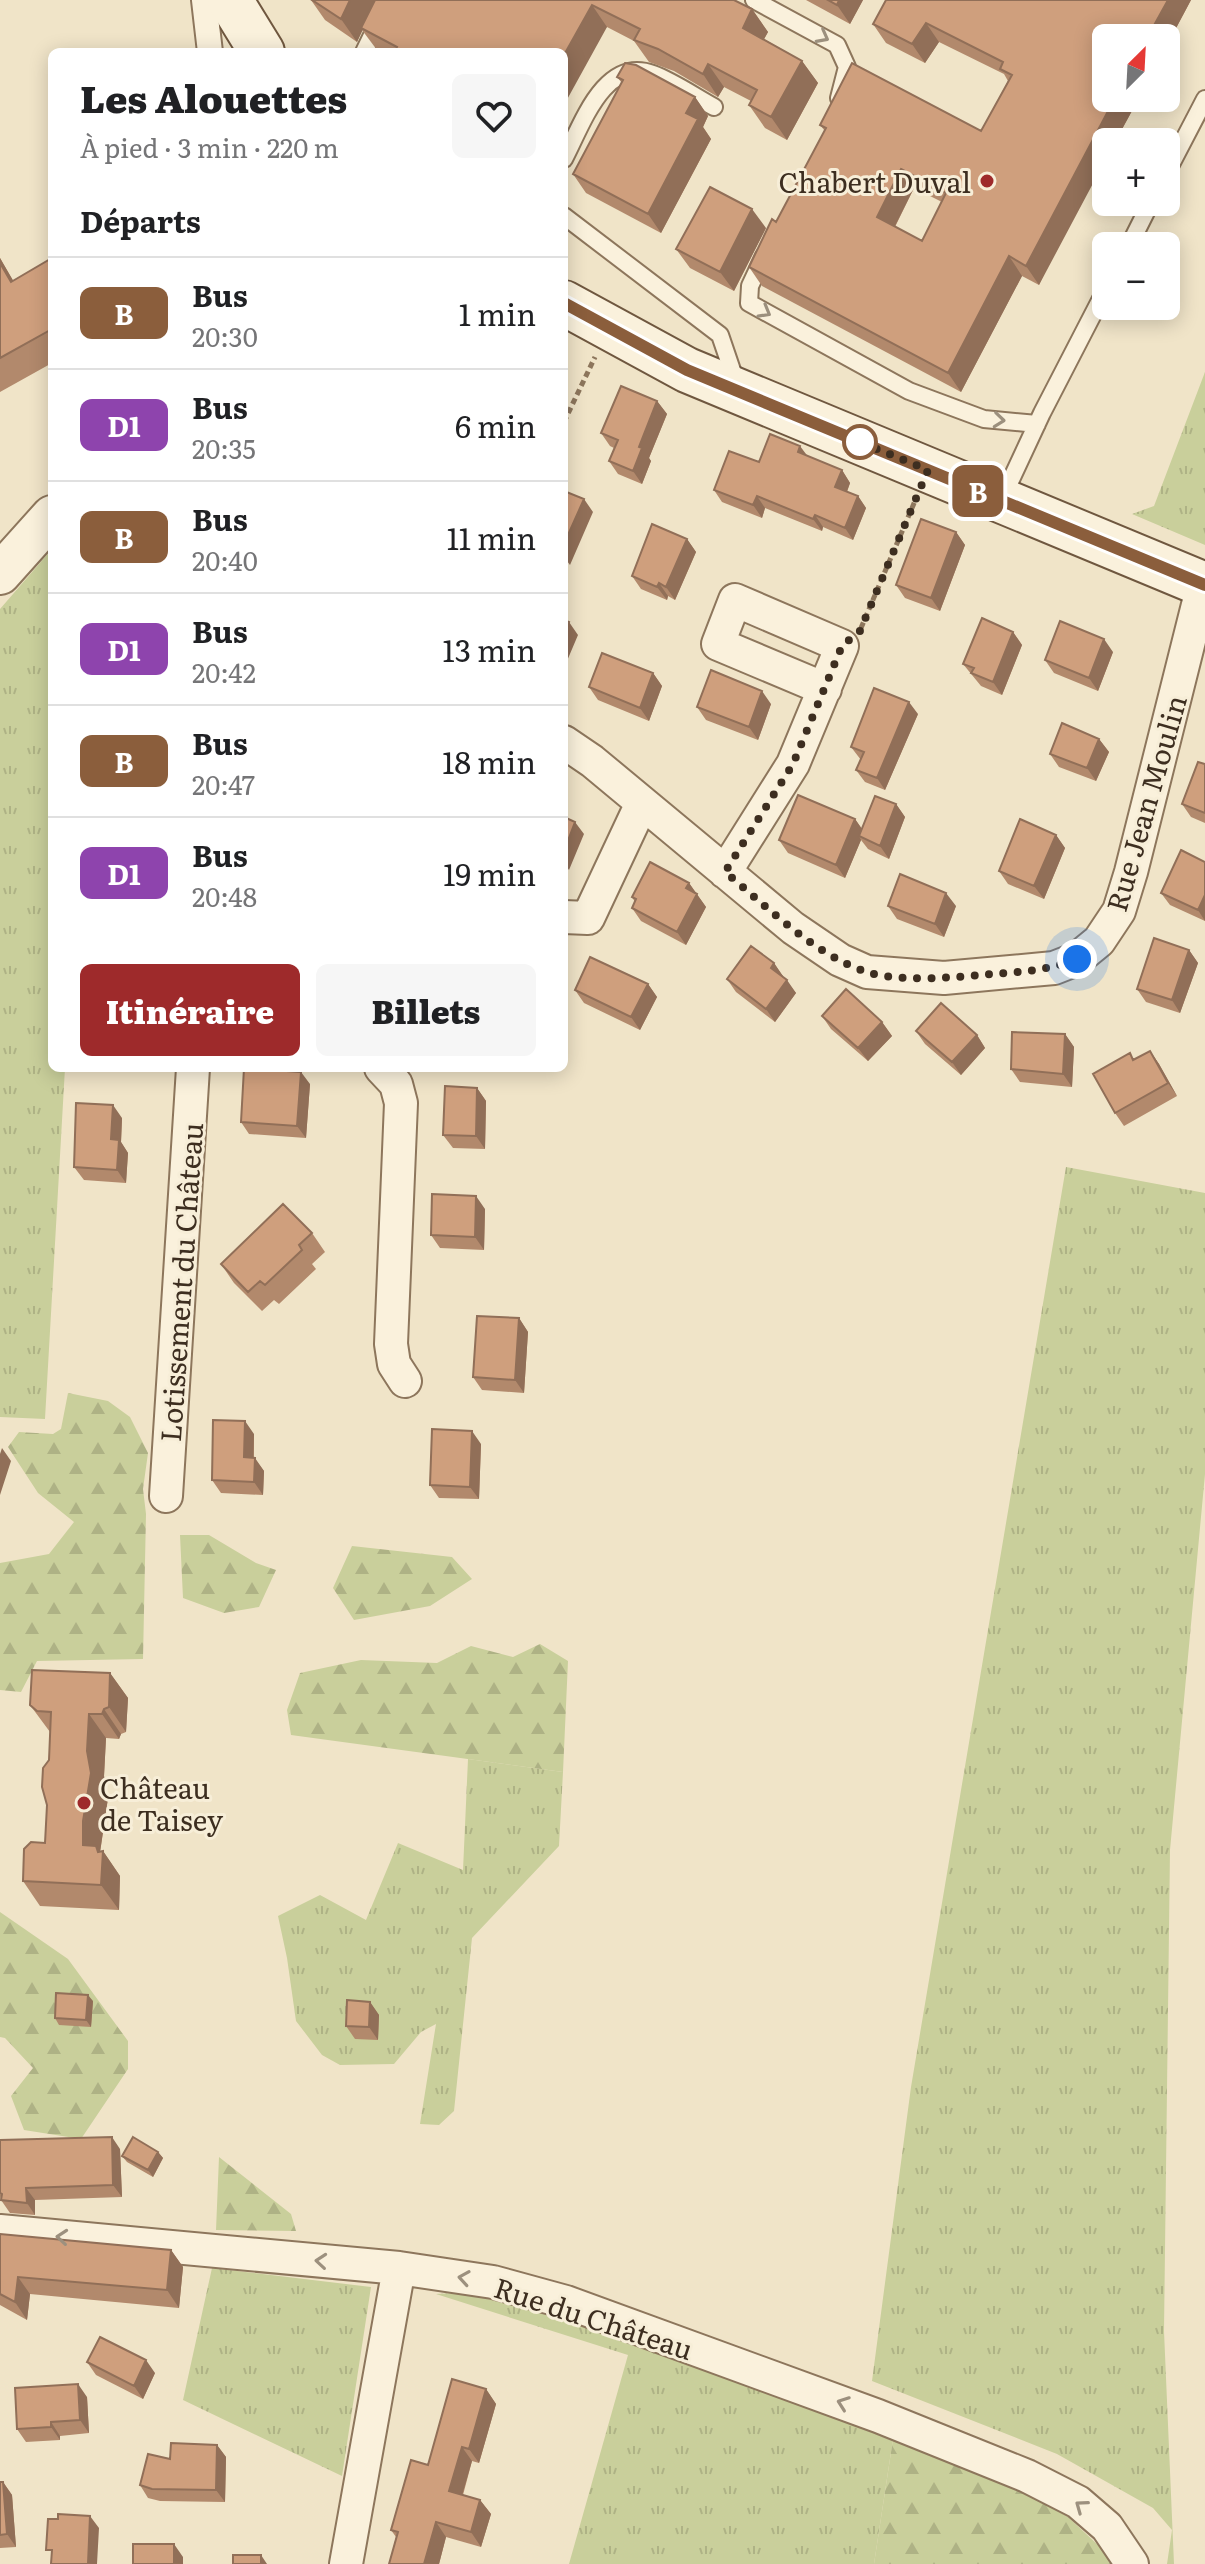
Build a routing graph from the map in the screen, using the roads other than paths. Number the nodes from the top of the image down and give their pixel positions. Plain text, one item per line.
1 (204, 0) edge
2 (230, 0) edge
3 (389, 0) edge
4 (754, 0) edge
5 (210, 48) edge
6 (228, 48) edge
7 (260, 48) edge
8 (366, 48) edge
9 (1205, 99) edge
10 (714, 107) dead end
11 (830, 119) edge
12 (1180, 147) edge
13 (568, 152) edge
14 (568, 219) edge
15 (770, 245) edge
16 (568, 305) edge
17 (1092, 316) edge
18 (582, 338) edge
19 (687, 370) junction
20 (739, 391) junction
21 (1037, 424) junction
22 (1002, 500) junction
23 (48, 520) edge
24 (0, 574) edge
25 (1204, 585) edge
26 (825, 689) junction
27 (568, 745) edge
28 (642, 803) junction
29 (725, 872) junction
30 (568, 917) edge
31 (193, 1072) edge
32 (385, 1072) edge
33 (405, 1381) dead end
34 (166, 1496) dead end
35 (0, 2231) edge
36 (399, 2268) junction
37 (346, 2564) edge
38 (1132, 2564) edge

1 - 5 street
1 - 6 main road
2 - 7 main road
3 - 8 lane
4 -> 11 lane
9 - 12 lane
10 - 13 lane
14 - 20 lane
15 -> 21 lane
16 - 19 main road
17 - 21 lane
18 - 19 main road
19 - 20 main road
20 - 22 main road
21 - 22 lane
22 - 25 main road
23 - 24 street
25 - 29 street, Rue Jean Moulin
26 - 26 street
26 - 29 street
27 - 28 street, Rue Jean Moulin
28 - 29 street, Rue Jean Moulin
28 - 30 street
31 - 34 street, Lotissement du Château
32 - 33 street
36 -> 35 street, Rue du Château
36 - 37 street
38 -> 36 street, Rue du Château

